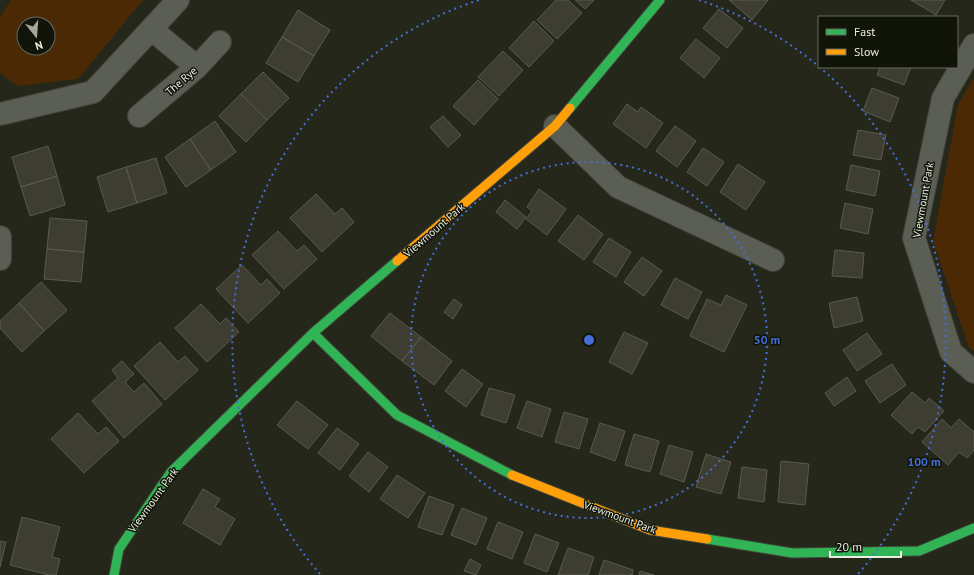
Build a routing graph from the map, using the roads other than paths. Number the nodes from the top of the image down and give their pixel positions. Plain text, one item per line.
1 (178, 0) edge
2 (660, 0) edge
3 (151, 29) junction
4 (220, 42) dead end
5 (974, 45) edge
6 (197, 67) junction
7 (0, 114) edge
8 (139, 116) dead end
9 (555, 126) junction
10 (0, 237) edge
11 (0, 259) edge
12 (773, 260) dead end
13 (313, 333) junction
14 (974, 372) edge
15 (974, 528) edge
16 (114, 575) edge

1 - 3 street
2 - 9 street, Viewmount Park
3 - 6 street
3 - 7 street
4 - 6 street, The Rye
5 - 14 street, Viewmount Park
6 - 8 street, The Rye
9 - 12 street
9 - 13 street, Viewmount Park
10 - 11 street
13 - 15 street, Viewmount Park
13 - 16 street, Viewmount Park

